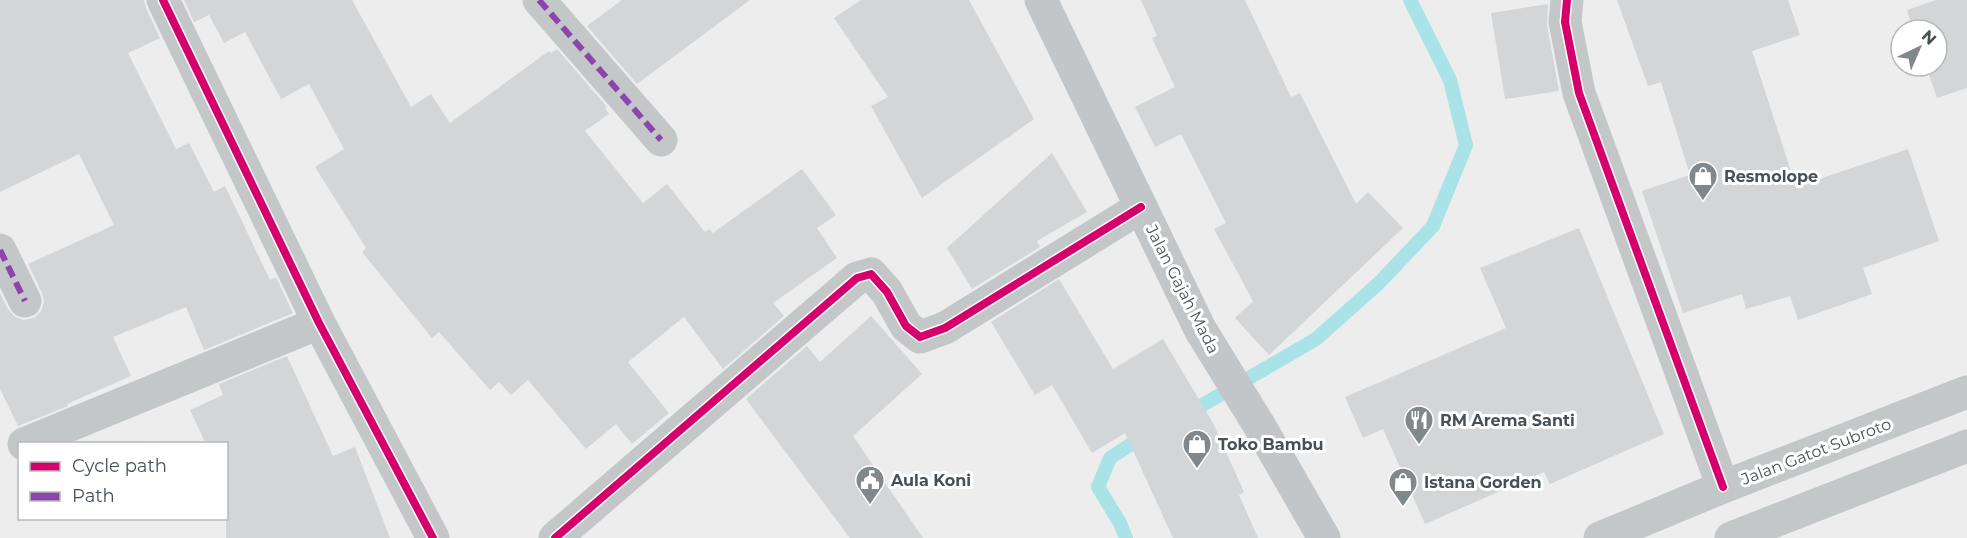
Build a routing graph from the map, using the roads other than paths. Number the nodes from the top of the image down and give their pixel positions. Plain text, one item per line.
1 (163, 0) edge
2 (539, 0) edge
3 (1041, 0) edge
4 (1567, 0) edge
5 (661, 140) dead end
6 (1141, 207) junction
7 (0, 250) edge
8 (26, 301) dead end
9 (319, 323) junction
10 (1967, 392) edge
11 (29, 442) edge
12 (18, 446) edge
13 (1967, 446) edge
14 (0, 453) edge
15 (1723, 487) junction
16 (434, 538) edge
17 (555, 538) edge
18 (1324, 538) edge
19 (1600, 538) edge
20 (1731, 538) edge

1 - 9 street
2 - 5 street
3 - 6 main road, Jalan Gajah Mada
4 - 15 street
6 - 17 street
6 - 18 main road, Jalan Gajah Mada
7 - 8 street
9 - 11 street
9 - 16 street
10 - 15 street, Jalan Gatot Subroto
12 - 14 street
13 - 20 street
15 - 19 street, Jalan Gatot Subroto

